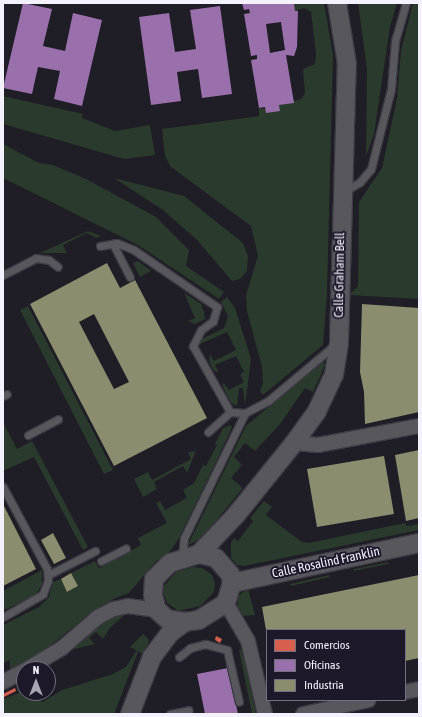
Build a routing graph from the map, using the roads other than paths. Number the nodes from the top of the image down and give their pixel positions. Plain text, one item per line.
1 (337, 3) edge
2 (406, 3) edge
3 (343, 192) junction
4 (113, 244) junction
5 (100, 246) dead end
6 (58, 267) dead end
7 (3, 275) edge
8 (130, 277) dead end
9 (340, 342) junction
10 (230, 412) junction
11 (245, 412) junction
12 (58, 419) dead end
13 (419, 426) edge
14 (208, 432) dead end
15 (28, 435) dead end
16 (294, 443) junction
17 (3, 487) edge
18 (236, 515) junction
19 (419, 542) edge
20 (126, 548) dead end
21 (95, 551) dead end
22 (200, 554) junction
23 (182, 557) junction
24 (101, 562) dead end
25 (223, 563) junction
26 (48, 576) junction
27 (232, 583) junction
28 (226, 603) junction
29 (157, 610) junction
30 (3, 617) edge
31 (185, 622) junction
32 (152, 657) junction
33 (179, 657) dead end
34 (40, 661) edge
35 (16, 675) edge
36 (3, 682) edge
37 (419, 689) edge
38 (406, 692) edge
39 (364, 701) edge
40 (239, 702) dead end
41 (189, 710) dead end
42 (130, 714) edge
43 (170, 714) edge
44 (265, 714) edge
45 (303, 714) edge

1 - 3 street, Calle Graham Bell
2 - 3 lane
3 - 9 street, Calle Graham Bell
4 - 5 lane
4 - 8 lane
4 - 10 lane
6 - 7 lane
9 - 11 lane
9 - 16 street, Calle Graham Bell
10 - 11 lane
10 - 14 lane
11 - 23 lane
12 - 15 lane
13 - 16 street
16 - 18 street, Calle Graham Bell
17 - 26 lane
18 - 22 street, Calle Graham Bell
18 - 25 street, Calle Graham Bell
19 - 27 street, Calle Rosalind Franklin
20 - 24 lane
21 - 26 lane
22 - 23 street
22 - 25 street
23 - 29 street
25 - 27 street
26 - 30 lane
27 - 28 street
28 - 31 street
28 - 44 street
29 - 31 street
29 - 32 street
29 - 34 street
31 - 32 street
32 - 42 street
33 - 40 lane
35 - 36 street
37 - 38 street
39 - 45 street
41 - 43 lane

